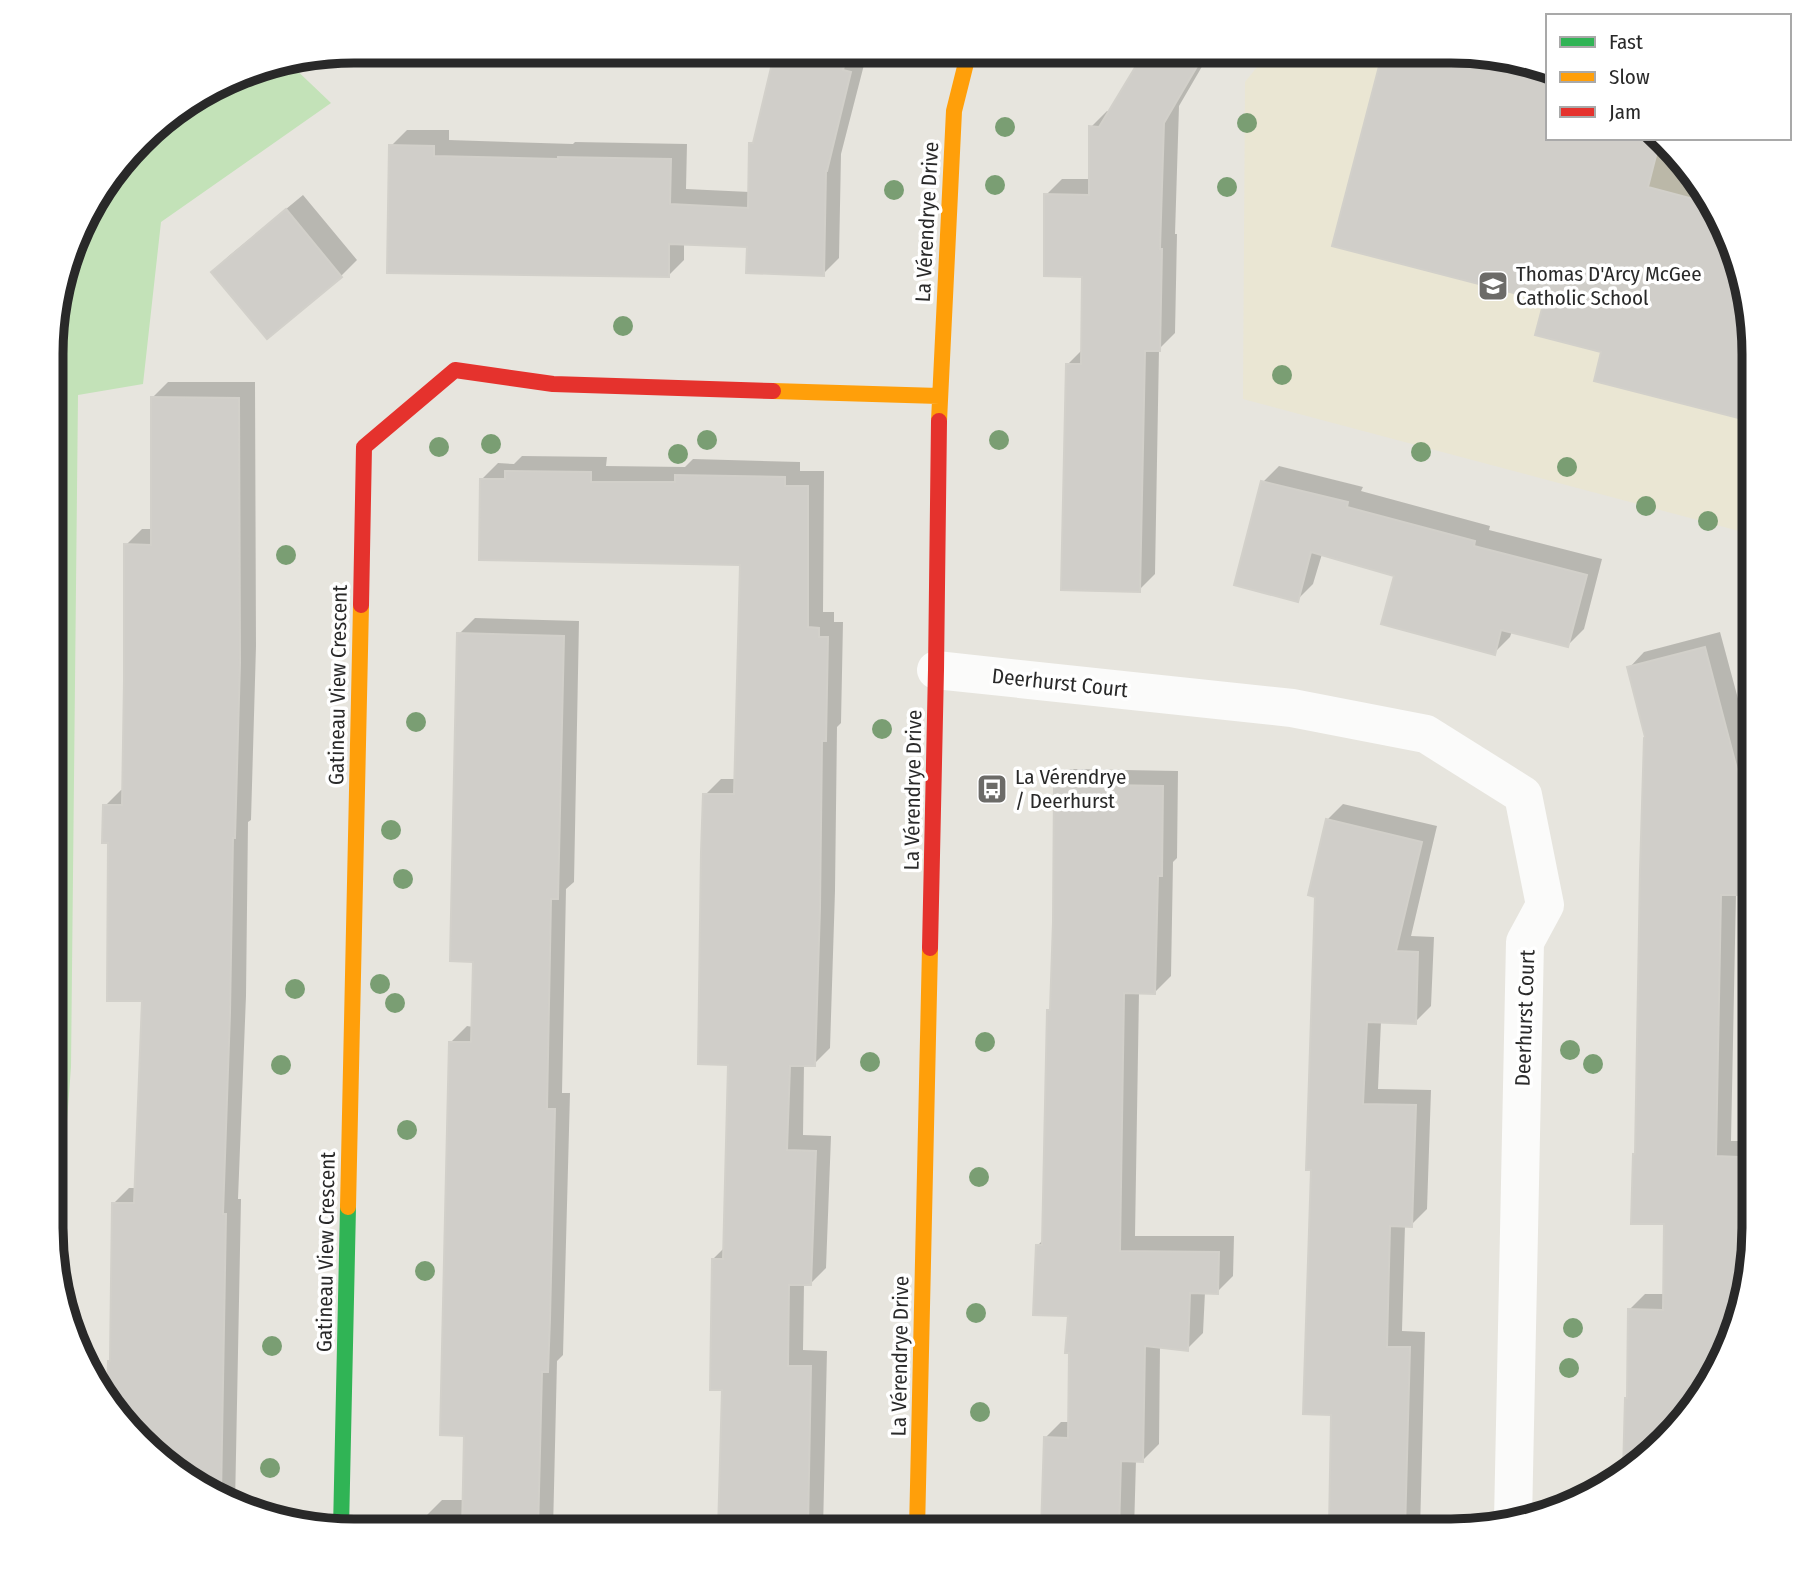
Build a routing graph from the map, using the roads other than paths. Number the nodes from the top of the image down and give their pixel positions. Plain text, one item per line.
1 (966, 63) edge
2 (939, 396) junction
3 (936, 670) junction
4 (1513, 1512) edge
5 (341, 1518) edge
6 (917, 1519) edge

1 - 2 street, La Vérendrye Drive
2 - 3 street, La Vérendrye Drive
2 - 5 street, Gatineau View Crescent
3 - 4 street, Deerhurst Court
3 - 6 street, La Vérendrye Drive

